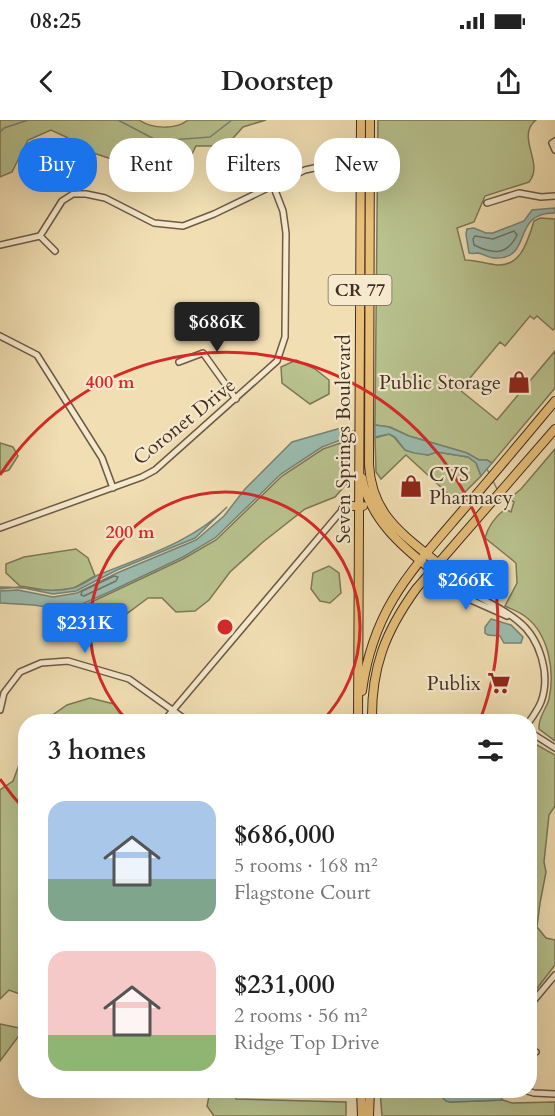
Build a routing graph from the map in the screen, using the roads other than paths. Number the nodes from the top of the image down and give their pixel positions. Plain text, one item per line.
1 (362, 120) edge
2 (370, 120) edge
3 (363, 138) edge
4 (368, 138) edge
5 (555, 141) edge
6 (555, 150) edge
7 (259, 192) edge
8 (276, 192) edge
9 (365, 192) edge
10 (366, 192) edge
11 (555, 196) edge
12 (487, 203) dead end
13 (40, 236) junction
14 (0, 244) edge
15 (55, 251) dead end
16 (0, 336) edge
17 (179, 362) dead end
18 (236, 399) junction
19 (555, 401) edge
20 (365, 414) junction
21 (555, 429) edge
22 (364, 447) junction
23 (360, 466) junction
24 (113, 488) junction
25 (358, 488) junction
26 (358, 505) junction
27 (343, 509) junction
28 (376, 515) junction
29 (0, 528) edge
30 (423, 557) junction
31 (436, 568) junction
32 (0, 710) edge
33 (173, 710) junction
34 (170, 714) edge
35 (178, 714) edge
36 (359, 714) edge
37 (360, 714) edge
38 (372, 714) edge
39 (534, 714) edge
40 (537, 736) edge
41 (555, 748) edge
42 (555, 975) edge
43 (537, 997) edge
44 (537, 1094) edge
45 (555, 1094) edge
46 (361, 1098) edge
47 (370, 1098) edge
48 (362, 1116) edge
49 (369, 1116) edge

1 - 3 main road, Seven Springs Boulevard / CR 77
2 - 4 main road, Seven Springs Boulevard / CR 77
5 - 6 street
7 - 13 street
8 - 18 street, Coronet Drive
9 - 20 main road, Seven Springs Boulevard / CR 77
10 - 20 main road, Seven Springs Boulevard / CR 77
11 - 12 street
13 - 14 street
13 - 15 street
16 - 24 street
17 - 18 street
18 - 24 street, Coronet Drive
19 - 30 main road
20 - 22 main road, Seven Springs Boulevard / CR 77
21 - 31 main road
22 - 23 main road, Seven Springs Boulevard / CR 77
22 - 30 main road, Seven Springs Boulevard / CR 77
23 - 25 main road, Seven Springs Boulevard / CR 77
23 - 28 main road
24 - 29 street, Coronet Drive
25 - 26 main road, Seven Springs Boulevard / CR 77
25 - 27 main road
26 - 27 main road
26 - 28 main road
26 - 36 main road, Seven Springs Boulevard / CR 77
27 - 33 street
28 - 30 main road
30 - 31 main road
30 - 37 main road
31 - 38 main road
31 - 39 street
32 - 33 street
33 - 34 street
33 - 35 street
40 - 41 street
42 - 43 street
44 - 45 street
46 - 48 main road
47 - 49 main road

